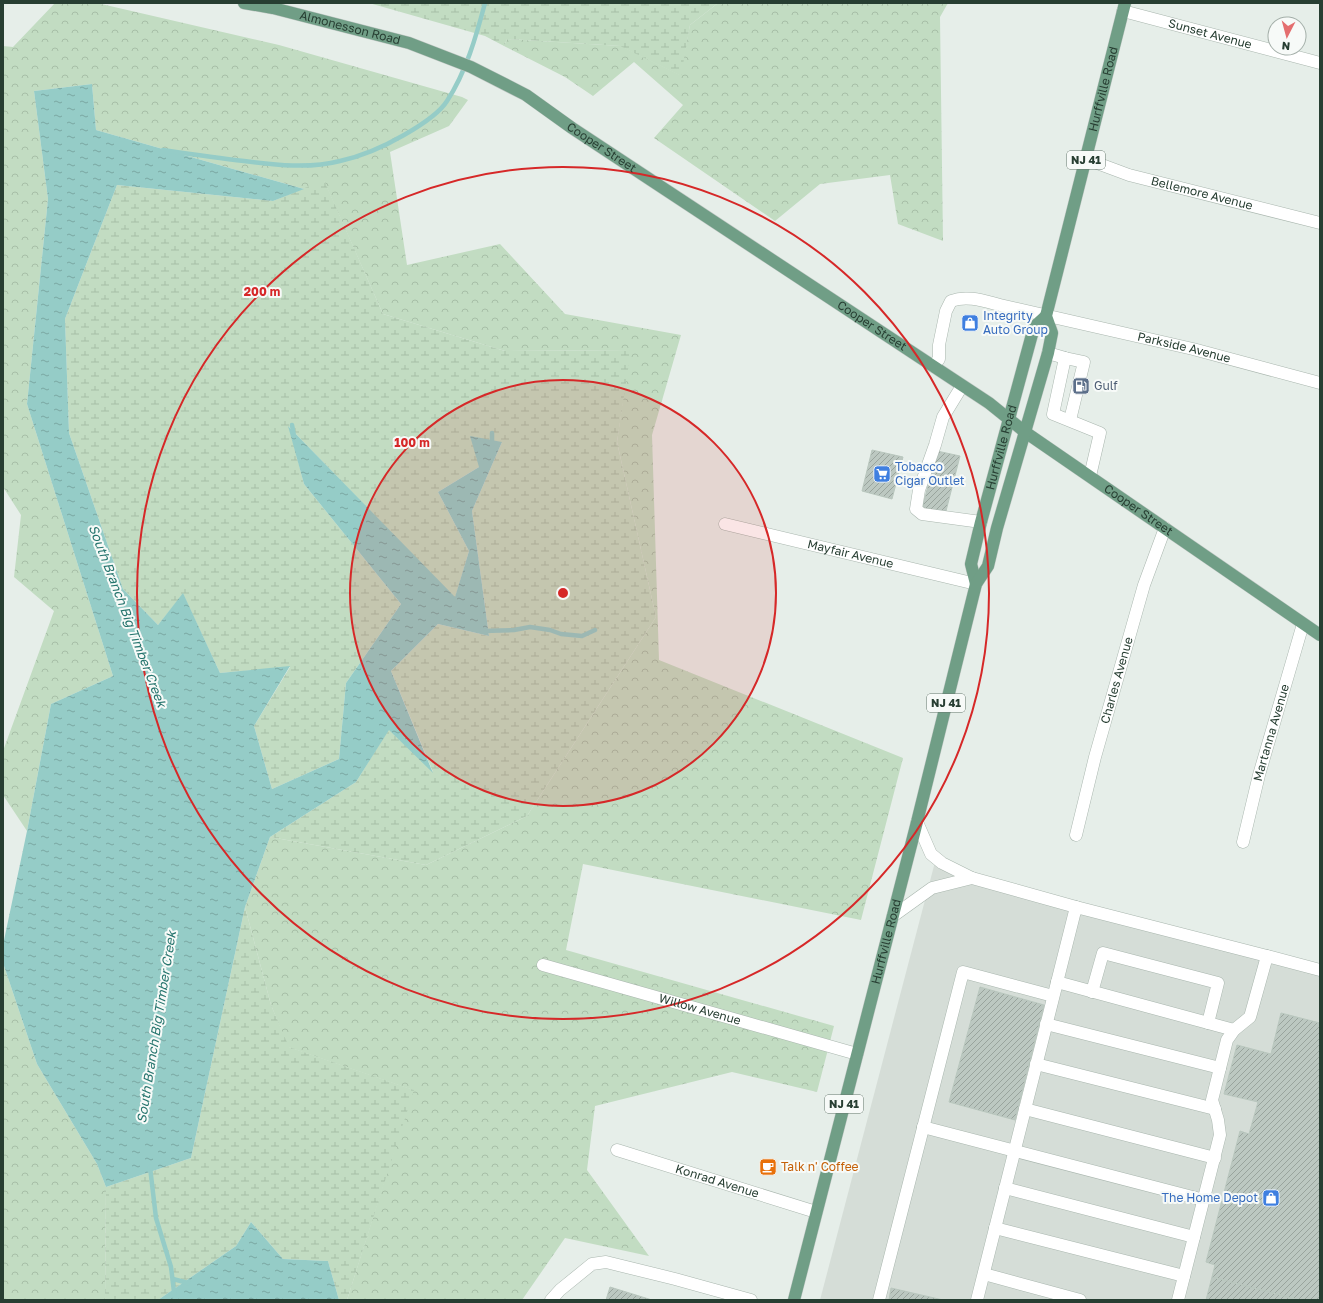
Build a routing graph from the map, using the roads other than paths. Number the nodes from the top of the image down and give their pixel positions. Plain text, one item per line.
1 (244, 3) edge
2 (1124, 7) edge
3 (409, 43) joint
4 (1320, 64) edge
5 (1086, 159) junction
6 (1320, 223) edge
7 (1046, 316) junction
8 (1048, 353) junction
9 (1066, 358) junction
10 (933, 366) junction
11 (1320, 383) edge
12 (962, 386) junction
13 (1008, 419) junction
14 (1070, 420) junction
15 (1025, 432) junction
16 (1090, 476) junction
17 (980, 522) junction
18 (725, 524) dead end
19 (1165, 528) junction
20 (976, 584) junction
21 (1303, 624) junction
22 (1320, 635) edge
23 (917, 822) junction
24 (1076, 835) dead end
25 (1242, 842) dead end
26 (972, 878) junction
27 (1076, 907) junction
28 (893, 916) junction
29 (1267, 956) junction
30 (543, 965) dead end
31 (1320, 970) edge
32 (1057, 982) junction
33 (1092, 992) junction
34 (1053, 996) junction
35 (1208, 1023) junction
36 (1046, 1024) junction
37 (1234, 1030) junction
38 (857, 1054) junction
39 (1036, 1064) junction
40 (1220, 1068) junction
41 (1215, 1109) junction
42 (1025, 1110) junction
43 (923, 1127) junction
44 (617, 1150) dead end
45 (1015, 1150) junction
46 (1215, 1158) junction
47 (1006, 1188) junction
48 (1204, 1200) junction
49 (816, 1212) junction
50 (995, 1228) junction
51 (1194, 1237) junction
52 (984, 1274) junction
53 (1184, 1276) junction
54 (551, 1300) edge
55 (747, 1300) edge
56 (794, 1300) edge
57 (879, 1300) edge
58 (977, 1300) edge
59 (1080, 1300) edge
60 (1178, 1300) edge

1 - 3 main road, Almonesson Road
2 - 4 street, Sunset Avenue
2 - 5 main road, Hurffville Road / NJ 41
3 - 10 main road, Cooper Street
5 - 6 street, Bellemore Avenue
5 - 7 main road, Hurffville Road / NJ 41
7 - 8 main road, Hurffville Road / NJ 41
7 - 10 street, Parkside Avenue
7 - 11 street, Parkside Avenue
7 - 13 main road, Hurffville Road / NJ 41
8 - 9 street
8 - 15 main road, Hurffville Road / NJ 41
9 - 14 street
9 - 14 street
10 - 12 main road, Cooper Street
12 - 13 main road, Cooper Street
12 - 17 street
13 - 15 main road, Cooper Street
13 - 17 main road, Hurffville Road / NJ 41
14 - 16 street
15 - 16 main road, Cooper Street
15 - 20 main road, Hurffville Road / NJ 41
16 - 19 main road, Cooper Street
17 - 20 main road, Hurffville Road / NJ 41
18 - 20 street, Mayfair Avenue
19 - 21 main road, Cooper Street
19 - 24 street, Charles Avenue
20 - 23 main road, Hurffville Road / NJ 41
21 - 22 main road, Cooper Street
21 - 25 street, Martanna Avenue
23 - 26 street
23 - 28 main road, Hurffville Road / NJ 41
26 - 27 street
26 - 28 street
27 - 29 street
27 - 32 street
28 - 38 main road, Hurffville Road / NJ 41
29 - 31 street
29 - 37 street
30 - 38 street, Willow Avenue
32 - 33 street
32 - 34 street
33 - 35 street
33 - 35 street
34 - 36 street
34 - 43 street
35 - 37 street
36 - 39 street
36 - 40 street
37 - 40 street
38 - 49 main road, Hurffville Road / NJ 41
39 - 41 street
39 - 42 street
40 - 41 street
41 - 46 street
42 - 45 street
42 - 46 street
43 - 45 street
43 - 57 street
44 - 49 street, Konrad Avenue
45 - 47 street
45 - 48 street
46 - 48 street
47 - 50 street
47 - 51 street
48 - 51 street
49 - 56 main road, Hurffville Road / NJ 41
50 - 52 street
50 - 53 street
51 - 53 street
52 - 58 street
52 - 59 street
53 - 60 street
54 - 55 street

